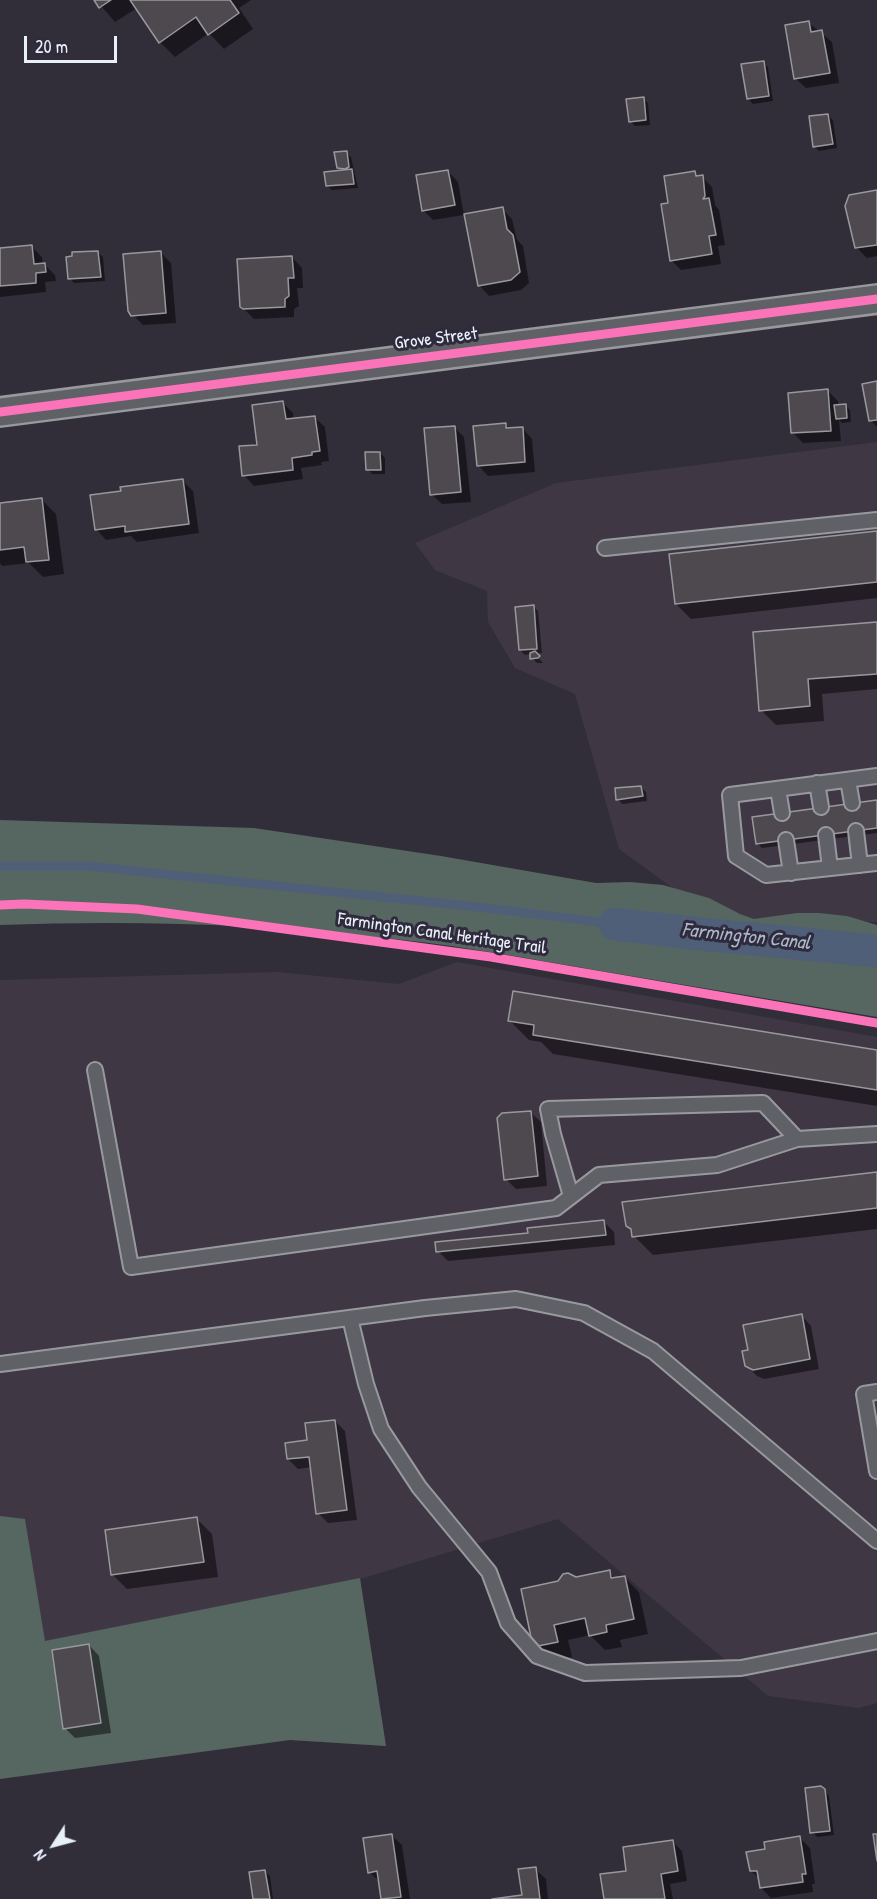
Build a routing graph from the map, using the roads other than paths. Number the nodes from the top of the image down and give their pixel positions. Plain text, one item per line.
1 (877, 299) edge
2 (0, 412) edge
3 (877, 520) edge
4 (605, 548) dead end
5 (848, 780) junction
6 (876, 781) edge
7 (817, 783) junction
8 (778, 789) junction
9 (852, 803) dead end
10 (821, 807) dead end
11 (782, 813) dead end
12 (856, 831) dead end
13 (826, 835) dead end
14 (786, 840) dead end
15 (877, 863) edge
16 (860, 865) junction
17 (830, 868) junction
18 (791, 873) junction
19 (95, 1070) dead end
20 (877, 1134) edge
21 (797, 1139) junction
22 (572, 1196) junction
23 (350, 1318) junction
24 (0, 1364) edge
25 (877, 1392) edge
26 (877, 1471) edge
27 (877, 1541) edge
28 (877, 1641) edge

1 - 2 street, Grove Street
3 - 4 lane
5 - 6 lane
5 - 7 lane
5 - 9 lane
7 - 8 lane
7 - 10 lane
8 - 11 lane
8 - 18 lane
12 - 16 lane
13 - 17 lane
14 - 18 lane
15 - 16 lane
16 - 17 lane
17 - 18 lane
19 - 22 lane
20 - 21 lane
21 - 22 lane
21 - 22 lane
23 - 24 lane
23 - 27 lane
23 - 28 lane
25 - 26 lane

